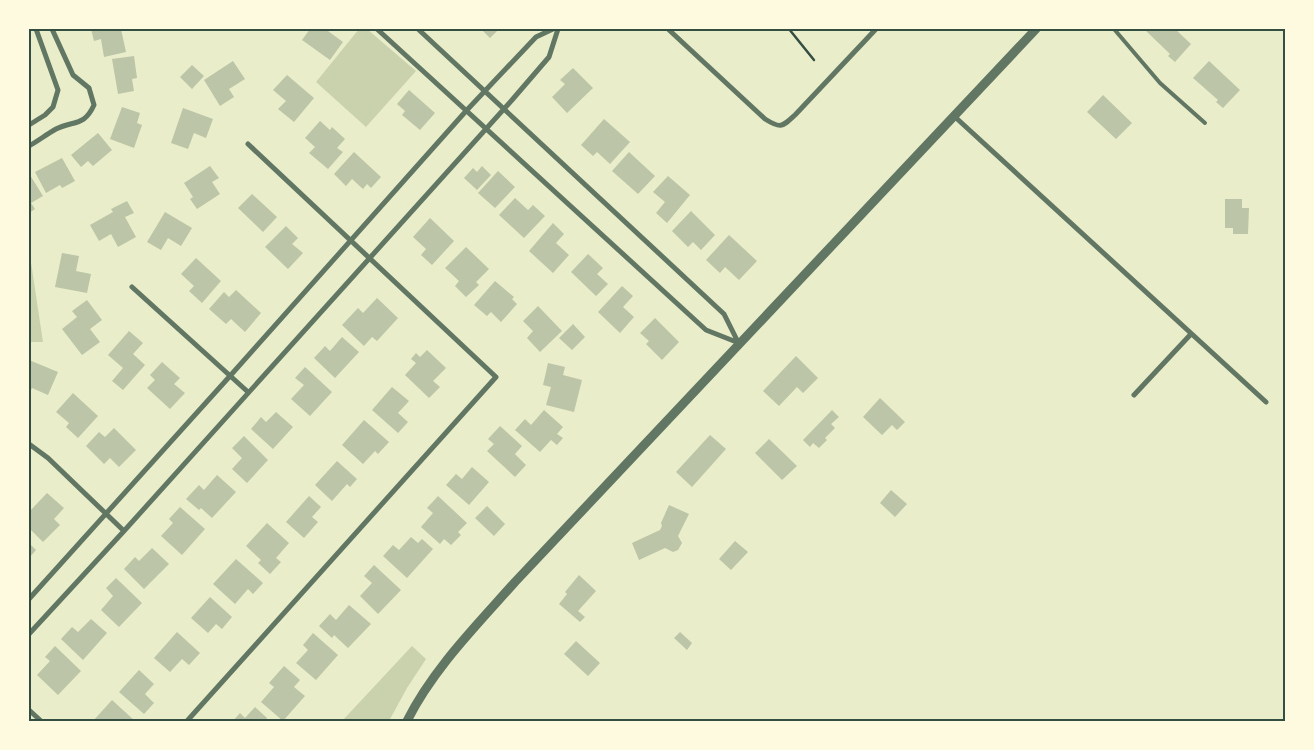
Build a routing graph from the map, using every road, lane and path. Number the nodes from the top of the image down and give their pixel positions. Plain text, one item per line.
1 (36, 29) edge
2 (52, 29) edge
3 (377, 29) edge
4 (418, 29) edge
5 (553, 29) edge
6 (558, 29) edge
7 (668, 29) edge
8 (789, 29) edge
9 (876, 29) edge
10 (1036, 29) edge
11 (1114, 29) edge
12 (814, 60) dead end
13 (485, 91) junction
14 (504, 109) junction
15 (466, 111) junction
16 (954, 116) junction
17 (1205, 123) dead end
18 (29, 125) edge
19 (486, 129) junction
20 (248, 144) dead end
21 (29, 146) edge
22 (350, 241) junction
23 (369, 258) junction
24 (132, 287) dead end
25 (1191, 334) junction
26 (739, 343) junction
27 (230, 376) junction
28 (248, 392) junction
29 (1134, 394) dead end
30 (1266, 402) dead end
31 (29, 444) edge
32 (106, 514) junction
33 (124, 531) junction
34 (29, 599) edge
35 (29, 634) edge
36 (29, 710) edge
37 (41, 721) edge
38 (187, 721) edge
39 (408, 721) edge

1 - 18 street
2 - 21 street
3 - 15 street
4 - 13 street
5 - 13 street
6 - 14 street
7 - 9 street
8 - 12 path
10 - 16 street
11 - 17 lane
13 - 14 street
13 - 15 street
14 - 19 street
14 - 26 street
15 - 19 street
15 - 22 street
16 - 25 street
16 - 26 street
19 - 23 street
19 - 26 street
20 - 22 street
22 - 23 street
22 - 27 street
23 - 28 street
23 - 38 street
24 - 27 street
25 - 29 street
25 - 30 street
26 - 39 street
27 - 28 street
27 - 32 street
28 - 33 street
31 - 32 street
32 - 33 street
32 - 34 street
33 - 35 street
36 - 37 street

